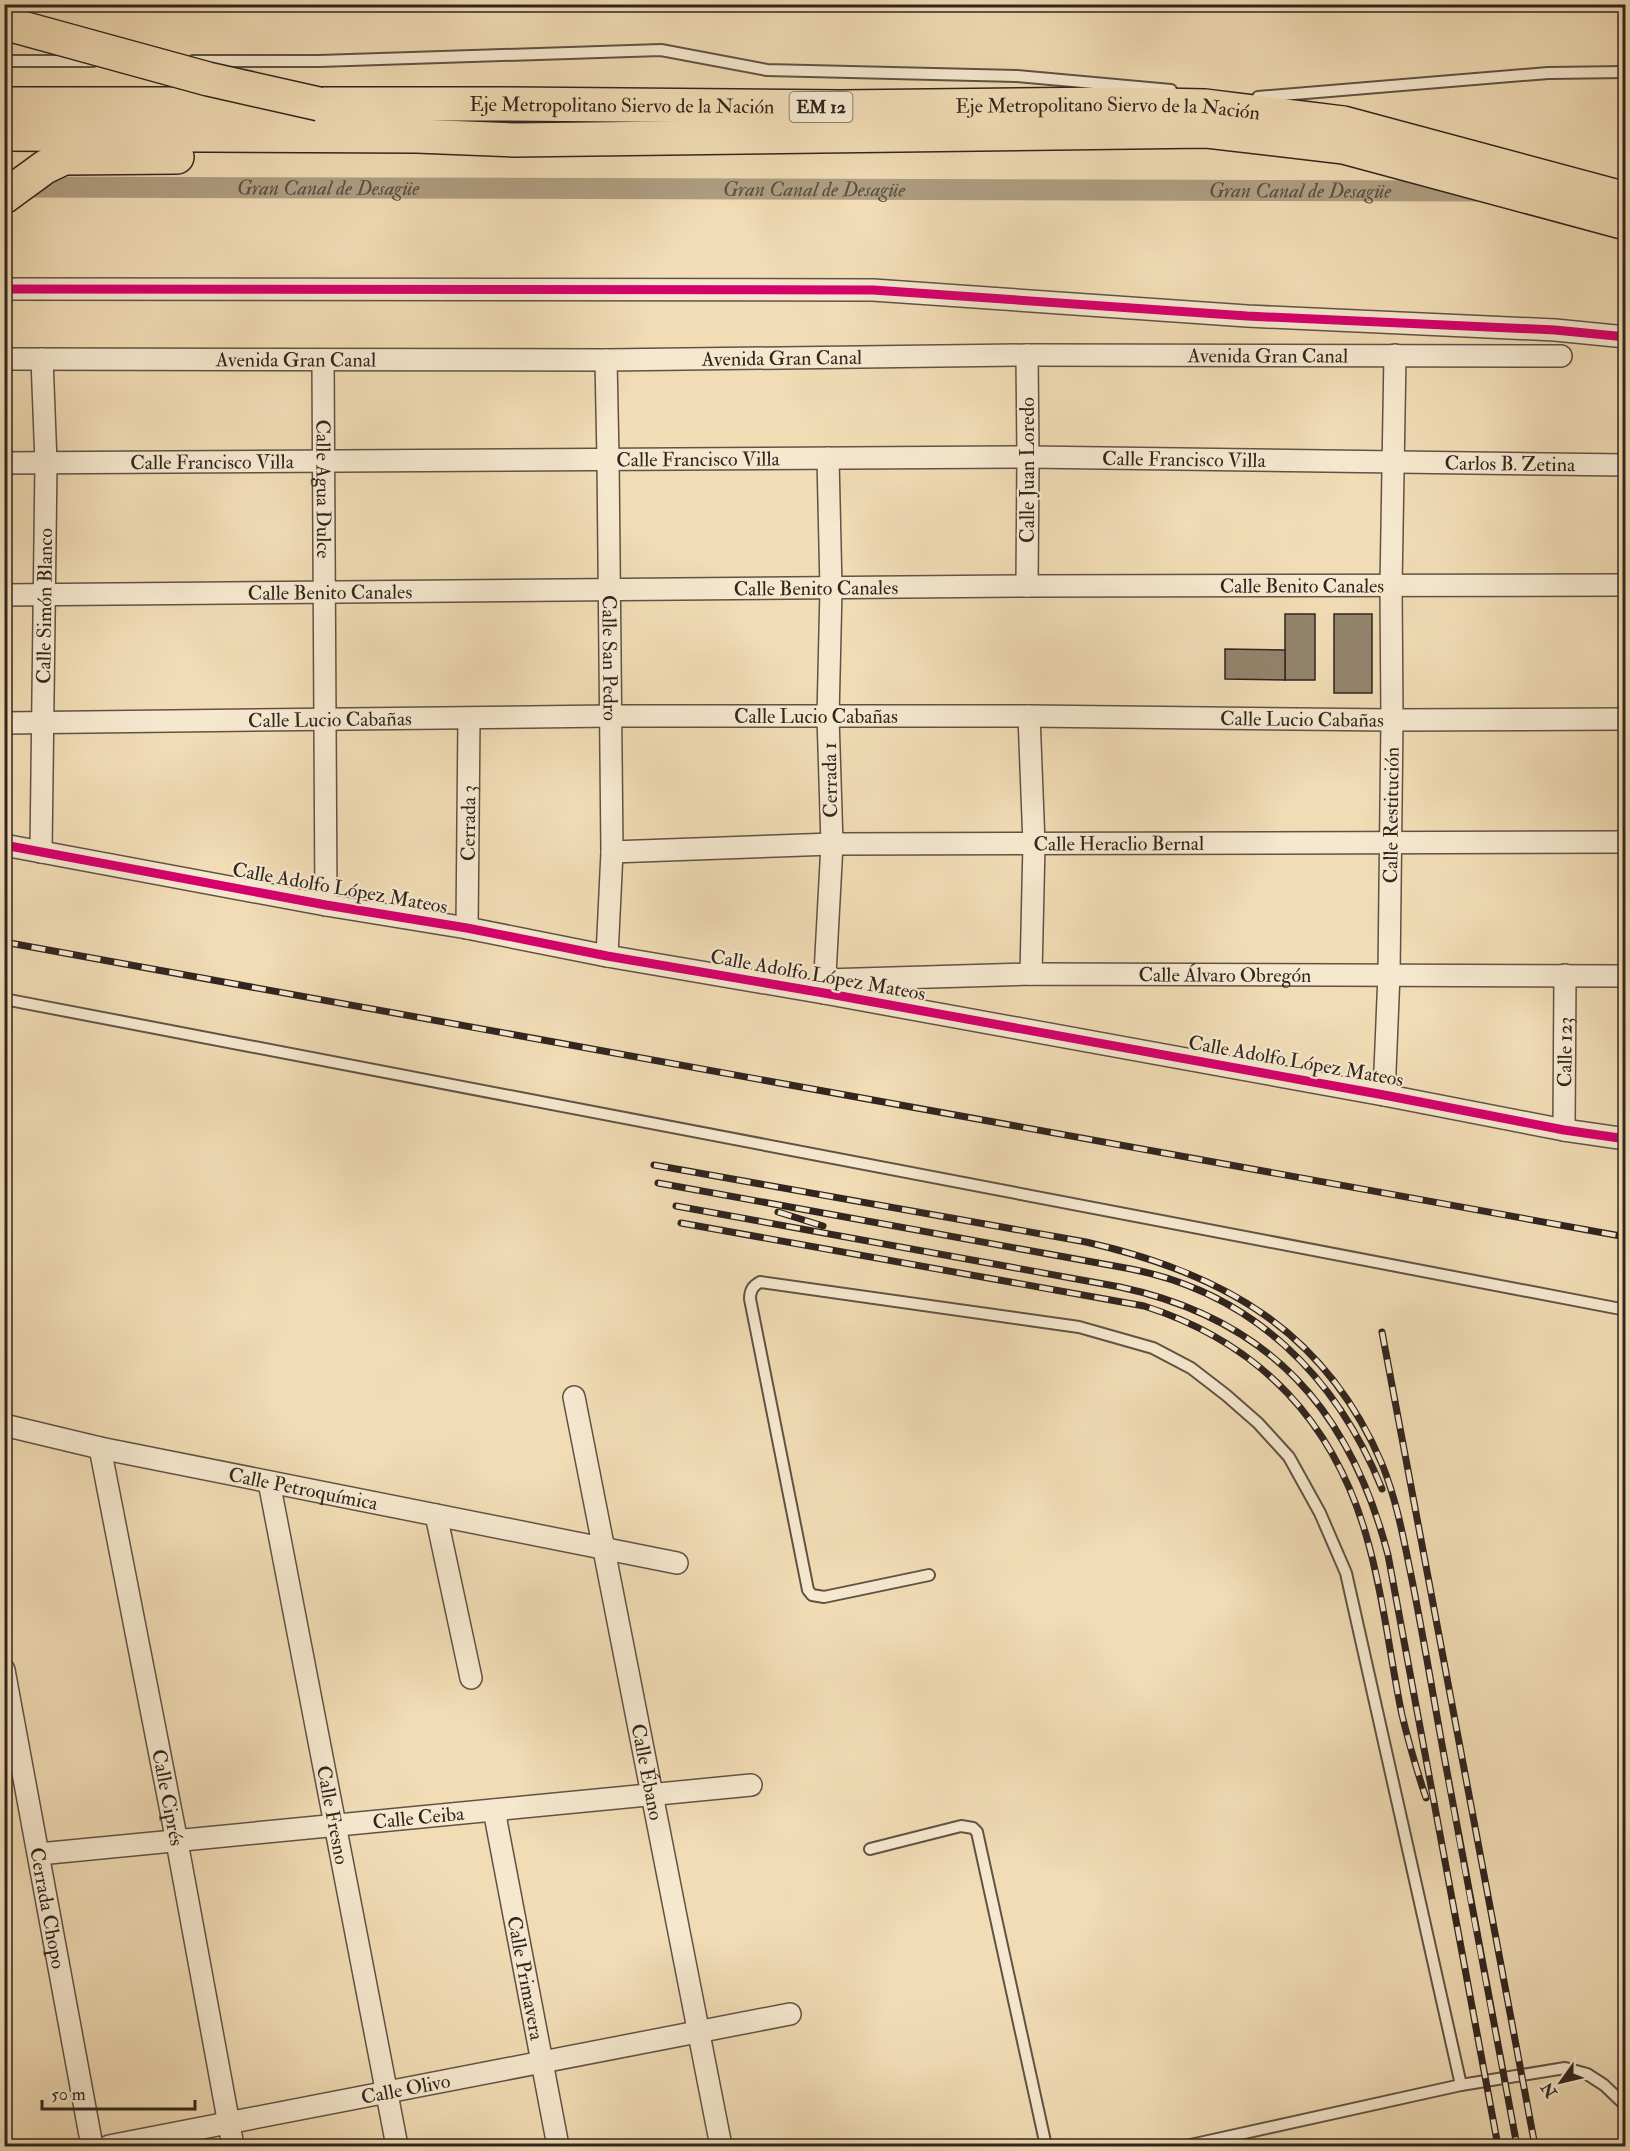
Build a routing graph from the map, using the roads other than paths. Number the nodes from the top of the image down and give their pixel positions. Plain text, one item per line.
1 (4, 23) edge
2 (4, 61) edge
3 (1626, 72) edge
4 (1183, 91) dead end
5 (1242, 96) dead end
6 (4, 104) edge
7 (319, 104) junction
8 (4, 134) edge
9 (417, 136) junction
10 (4, 197) edge
11 (1626, 199) edge
12 (1626, 223) edge
13 (4, 289) edge
14 (1626, 337) edge
15 (1027, 355) junction
16 (1395, 355) junction
17 (1561, 356) dead end
18 (4, 359) edge
19 (42, 359) junction
20 (323, 360) junction
21 (606, 360) junction
22 (1028, 457) junction
23 (828, 458) junction
24 (608, 459) junction
25 (1393, 461) junction
26 (324, 462) junction
27 (4, 463) edge
28 (46, 463) junction
29 (1626, 465) edge
30 (1626, 585) edge
31 (1027, 586) junction
32 (1391, 587) junction
33 (831, 588) junction
34 (608, 591) junction
35 (325, 593) junction
36 (4, 595) edge
37 (44, 595) junction
38 (611, 716) junction
39 (1029, 716) junction
40 (828, 717) junction
41 (469, 719) junction
42 (1626, 719) edge
43 (1392, 720) junction
44 (326, 721) junction
45 (4, 723) edge
46 (44, 724) junction
47 (1626, 842) edge
48 (1390, 843) junction
49 (831, 844) junction
50 (1034, 844) junction
51 (4, 845) edge
52 (41, 852) junction
53 (612, 852) junction
54 (326, 905) junction
55 (467, 928) junction
56 (607, 956) junction
57 (1031, 974) junction
58 (1389, 974) junction
59 (1565, 975) junction
60 (1626, 976) edge
61 (824, 987) junction
62 (4, 999) edge
63 (1384, 1095) junction
64 (1564, 1130) junction
65 (1626, 1139) edge
66 (1626, 1310) edge
67 (574, 1397) dead end
68 (4, 1425) edge
69 (100, 1448) junction
70 (269, 1482) junction
71 (436, 1515) junction
72 (604, 1548) junction
73 (677, 1563) dead end
74 (929, 1575) dead end
75 (4, 1670) edge
76 (471, 1678) dead end
77 (751, 1785) dead end
78 (653, 1794) junction
79 (494, 1810) junction
80 (335, 1826) junction
81 (177, 1842) junction
82 (870, 1849) dead end
83 (39, 1854) junction
84 (790, 2014) dead end
85 (700, 2032) junction
86 (541, 2061) junction
87 (1461, 2085) junction
88 (387, 2092) junction
89 (1626, 2106) edge
90 (229, 2122) junction
91 (92, 2146) edge
92 (109, 2146) edge
93 (233, 2146) edge
94 (397, 2146) edge
95 (558, 2146) edge
96 (721, 2146) edge
97 (1046, 2146) edge
98 (1186, 2146) edge

1 - 7 highway, bridge
2 - 4 lane
3 - 5 lane
6 - 7 highway, Eje Metropolitano Siervo de la Nación / EM 12, bridge
7 - 11 highway, Eje Metropolitano Siervo de la Nación / EM 12
8 - 9 highway, Eje Metropolitano Siervo de la Nación / EM 12
9 - 10 highway
9 - 12 highway, Eje Metropolitano Siervo de la Nación / EM 12
13 - 14 street
15 - 16 street, Avenida Gran Canal
15 - 21 street, Avenida Gran Canal
15 - 22 street, Calle Juan Loredo
16 - 17 street, Avenida Gran Canal
16 - 25 street, Calle Restitución
18 - 19 street, Avenida Gran Canal
19 - 20 street, Avenida Gran Canal
19 - 28 street, Calle Simón Blanco
20 - 21 street, Avenida Gran Canal
20 - 26 street, Calle Agua Dulce
21 - 24 street, Calle San Pedro
22 - 23 street, Calle Francisco Villa
22 - 25 street, Calle Francisco Villa
22 - 31 street, Calle Juan Loredo
23 - 24 street, Calle Francisco Villa
23 - 33 street, Cerrada 1
24 - 26 street, Calle Francisco Villa
24 - 34 street, Calle San Pedro
25 - 29 street, Carlos B. Zetina
25 - 32 street, Calle Restitución
26 - 28 street, Calle Francisco Villa
26 - 35 street, Calle Agua Dulce
27 - 28 street, Calle Francisco Villa
28 - 37 street, Calle Simón Blanco
30 - 32 street, Calle Benito Canales
31 - 32 street, Calle Benito Canales
31 - 33 street, Calle Benito Canales
32 - 43 street, Calle Restitución
33 - 34 street, Calle Benito Canales
33 - 40 street, Cerrada 1
34 - 35 street, Calle Benito Canales
34 - 38 street, Calle San Pedro
35 - 37 street, Calle Benito Canales
35 - 44 street, Calle Agua Dulce
36 - 37 street, Calle Benito Canales
37 - 46 street, Calle Simón Blanco
38 - 40 street, Calle Lucio Cabañas
38 - 41 street, Calle Lucio Cabañas
38 - 53 street, Calle San Pedro
39 - 40 street, Calle Lucio Cabañas
39 - 43 street, Calle Lucio Cabañas
39 - 50 street
40 - 49 street, Cerrada 1
41 - 44 street, Calle Lucio Cabañas
41 - 55 street, Cerrada 3
42 - 43 street, Calle Lucio Cabañas
43 - 48 street, Calle Restitución
44 - 46 street, Calle Lucio Cabañas
44 - 54 street, Calle Agua Dulce
45 - 46 street, Calle Lucio Cabañas
46 - 52 street, Calle Simón Blanco
47 - 48 street, Calle Heraclio Bernal
48 - 50 street, Calle Heraclio Bernal
48 - 58 street, Calle Restitución
49 - 50 street, Calle Heraclio Bernal
49 - 53 street, Calle Heraclio Bernal
49 - 61 street, Cerrada 1
50 - 57 street
51 - 52 street, Calle Adolfo López Mateos
52 - 54 street, Calle Adolfo López Mateos
53 - 56 street, Calle San Pedro
54 - 55 street, Calle Adolfo López Mateos
55 - 56 street, Calle Adolfo López Mateos
56 - 61 street, Calle Adolfo López Mateos
57 - 58 street, Calle Álvaro Obregón
57 - 61 street, Calle Álvaro Obregón
58 - 59 street, Calle Álvaro Obregón
58 - 63 street, Calle Restitución
59 - 60 street, Calle Álvaro Obregón
59 - 64 street, Calle 123
61 - 63 street, Calle Adolfo López Mateos
62 - 66 lane
63 - 64 street, Calle Adolfo López Mateos
64 - 65 street, Calle Adolfo López Mateos
67 - 72 street, Calle Ébano
68 - 69 street, Calle Petroquímica
69 - 70 street, Calle Petroquímica
69 - 81 street, Calle Ciprés
70 - 71 street, Calle Petroquímica
70 - 80 street, Calle Fresno
71 - 72 street, Calle Petroquímica
71 - 76 street
72 - 73 street, Calle Petroquímica
72 - 78 street, Calle Ébano
74 - 87 lane
75 - 83 street, Cerrada Chopo
77 - 78 street, Calle Ceiba
78 - 79 street, Calle Ceiba
78 - 85 street, Calle Ébano
79 - 80 street, Calle Ceiba
79 - 86 street, Calle Primavera
80 - 81 street, Calle Ceiba
80 - 88 street, Calle Fresno
81 - 83 street, Calle Ceiba
81 - 90 street, Calle Ciprés
82 - 97 lane
83 - 91 street, Cerrada Chopo
84 - 85 street, Calle Olivo
85 - 86 street, Calle Olivo
85 - 96 street, Calle Ébano
86 - 88 street, Calle Olivo
86 - 95 street, Calle Primavera
87 - 89 lane
87 - 98 lane
88 - 90 street, Calle Olivo
88 - 94 street, Calle Fresno
90 - 92 street, Calle Olivo
90 - 93 street, Calle Ciprés

